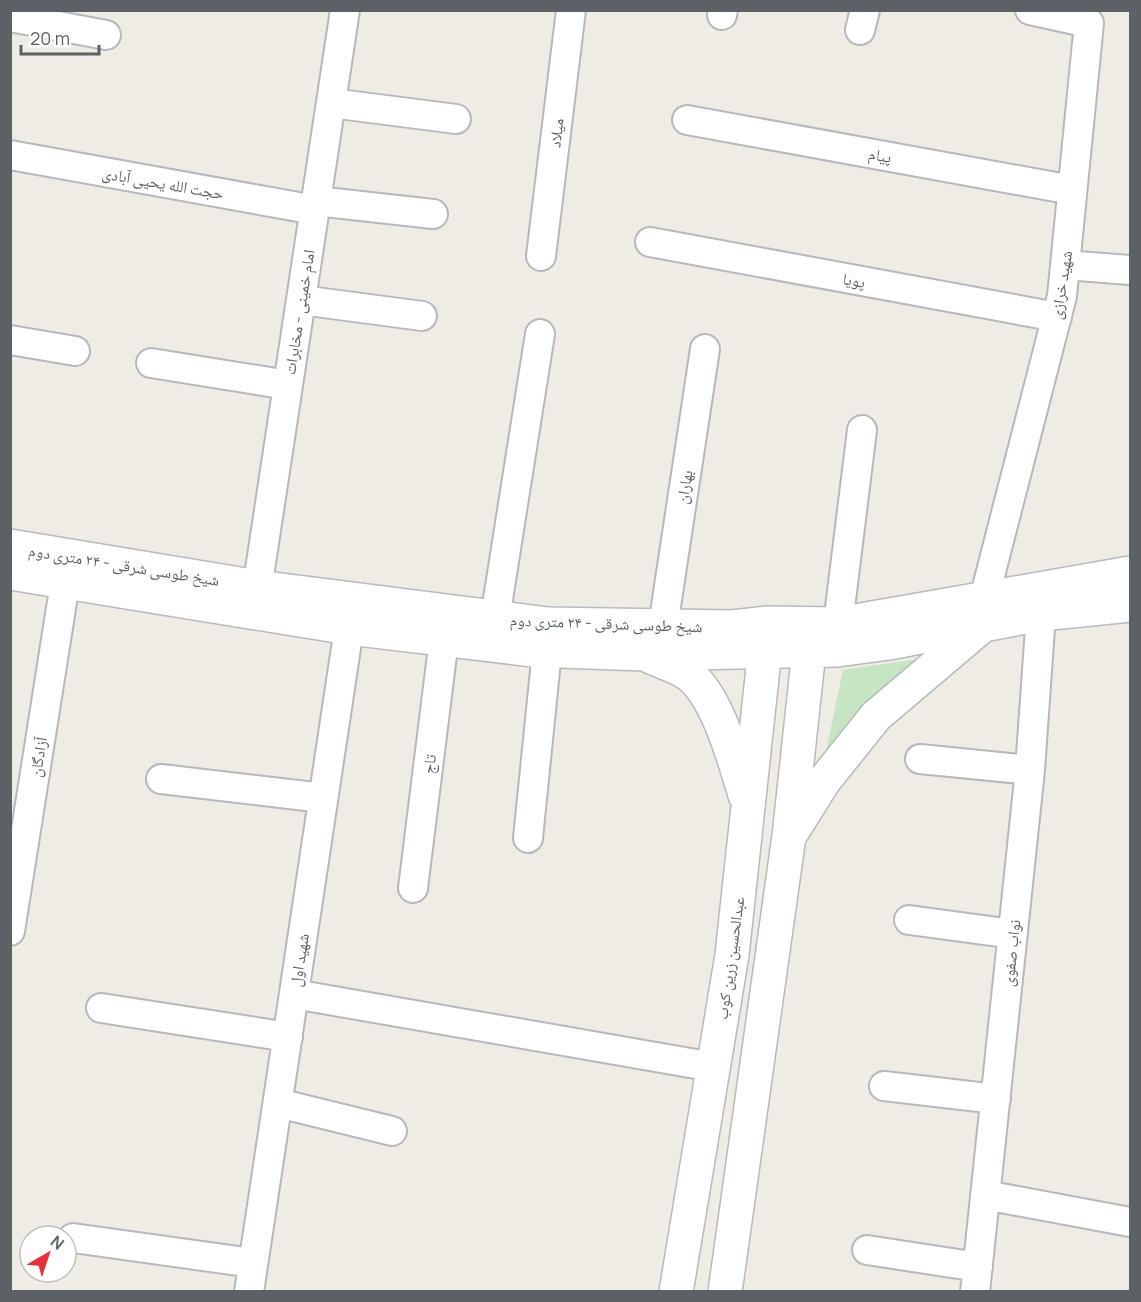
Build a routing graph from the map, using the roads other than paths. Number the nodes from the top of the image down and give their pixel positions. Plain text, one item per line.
1 (345, 10) edge
2 (571, 10) edge
3 (1030, 10) edge
4 (10, 17) edge
5 (106, 35) dead end
6 (331, 103) junction
7 (456, 119) dead end
8 (687, 120) dead end
9 (10, 155) edge
10 (1072, 190) junction
11 (315, 206) junction
12 (433, 214) dead end
13 (650, 242) dead end
14 (541, 256) dead end
15 (1065, 265) junction
16 (1131, 270) edge
17 (301, 300) junction
18 (422, 316) dead end
19 (1057, 317) junction
20 (540, 334) dead end
21 (10, 340) edge
22 (705, 349) dead end
23 (75, 351) dead end
24 (151, 363) dead end
25 (288, 386) junction
26 (862, 430) dead end
27 (10, 546) edge
28 (10, 573) edge
29 (1131, 573) edge
30 (65, 583) junction
31 (256, 601) junction
32 (1131, 605) edge
33 (984, 612) junction
34 (1041, 614) junction
35 (495, 618) junction
36 (838, 624) junction
37 (663, 626) junction
38 (349, 628) junction
39 (767, 638) junction
40 (807, 638) junction
41 (444, 639) junction
42 (547, 651) junction
43 (644, 654) junction
44 (920, 759) dead end
45 (1030, 770) junction
46 (161, 779) dead end
47 (323, 798) junction
48 (749, 808) junction
49 (789, 836) junction
50 (528, 838) dead end
51 (743, 855) junction
52 (784, 868) junction
53 (413, 888) dead end
54 (909, 920) dead end
55 (10, 931) edge
56 (1013, 934) junction
57 (294, 994) junction
58 (101, 1008) dead end
59 (288, 1037) junction
60 (713, 1066) junction
61 (884, 1086) dead end
62 (996, 1099) junction
63 (278, 1103) junction
64 (392, 1131) dead end
65 (985, 1195) junction
66 (1131, 1222) edge
67 (78, 1239) edge
68 (867, 1250) dead end
69 (253, 1263) junction
70 (976, 1279) edge
71 (249, 1292) edge
72 (676, 1292) edge
73 (725, 1292) edge

1 - 6 street, امام خمینی - مخابرات
2 - 14 street, میلاد
3 - 10 street, شهید خرازی
4 - 5 street
6 - 7 street
6 - 11 street, امام خمینی - مخابرات
8 - 10 street, پیام
9 - 11 street, حجت الله یحیی آبادی
10 - 15 street, شهید خرازی
11 - 12 street, حجت الله یحیی آبادی
11 - 17 street, امام خمینی - مخابرات
13 - 19 street, پویا
15 - 16 street
15 - 19 street, شهید خرازی
17 - 18 street
17 - 25 street, امام خمینی - مخابرات
19 - 33 street, شهید خرازی
20 - 35 street
21 - 23 street
22 - 37 street, بهاران
24 - 25 street
25 - 31 street, امام خمینی - مخابرات
26 - 36 street
27 - 31 main road, شیخ طوسی شرقی - ۲۴ متری دوم
28 - 30 main road, شیخ طوسی شرقی - ۲۴ متری دوم
29 - 33 main road, شیخ طوسی شرقی - ۲۴ متری دوم
30 - 31 main road, شیخ طوسی شرقی - ۲۴ متری دوم
30 - 55 street, آزادگان
31 - 35 main road, شیخ طوسی شرقی - ۲۴ متری دوم
31 - 38 main road, شیخ طوسی شرقی - ۲۴ متری دوم
32 - 34 main road, شیخ طوسی شرقی - ۲۴ متری دوم
33 - 34 main road, شیخ طوسی شرقی - ۲۴ متری دوم
33 - 36 main road, شیخ طوسی شرقی - ۲۴ متری دوم
33 - 40 main road, شیخ طوسی شرقی - ۲۴ متری دوم
33 - 49 main road
34 - 45 street, نواب صفوی
35 - 37 main road, شیخ طوسی شرقی - ۲۴ متری دوم
36 - 40 main road, شیخ طوسی شرقی - ۲۴ متری دوم
37 - 39 main road, شیخ طوسی شرقی - ۲۴ متری دوم
38 - 41 main road, شیخ طوسی شرقی - ۲۴ متری دوم
38 - 47 street, شهید اول
39 - 40 main road, شیخ طوسی شرقی - ۲۴ متری دوم
39 - 43 main road, شیخ طوسی شرقی - ۲۴ متری دوم
39 - 48 main road, عبدالحسین زرین کوب
40 - 49 main road
41 - 42 main road, شیخ طوسی شرقی - ۲۴ متری دوم
41 - 53 street, تاج
42 - 43 main road, شیخ طوسی شرقی - ۲۴ متری دوم
42 - 50 street
43 - 48 main road
44 - 45 street
45 - 56 street, نواب صفوی
46 - 47 street
47 - 57 street, شهید اول
48 - 51 main road, عبدالحسین زرین کوب
49 - 52 main road
51 - 52 main road
51 - 60 main road, عبدالحسین زرین کوب
52 - 73 main road
54 - 56 street
56 - 62 street, نواب صفوی
57 - 59 street, شهید اول
57 - 60 street
58 - 59 street
59 - 63 street, شهید اول
60 - 72 main road, عبدالحسین زرین کوب
61 - 62 street
62 - 65 street, نواب صفوی
63 - 64 street
63 - 69 street, شهید اول
65 - 66 street
65 - 70 street, نواب صفوی
67 - 69 street
68 - 70 street
69 - 71 street, شهید اول

